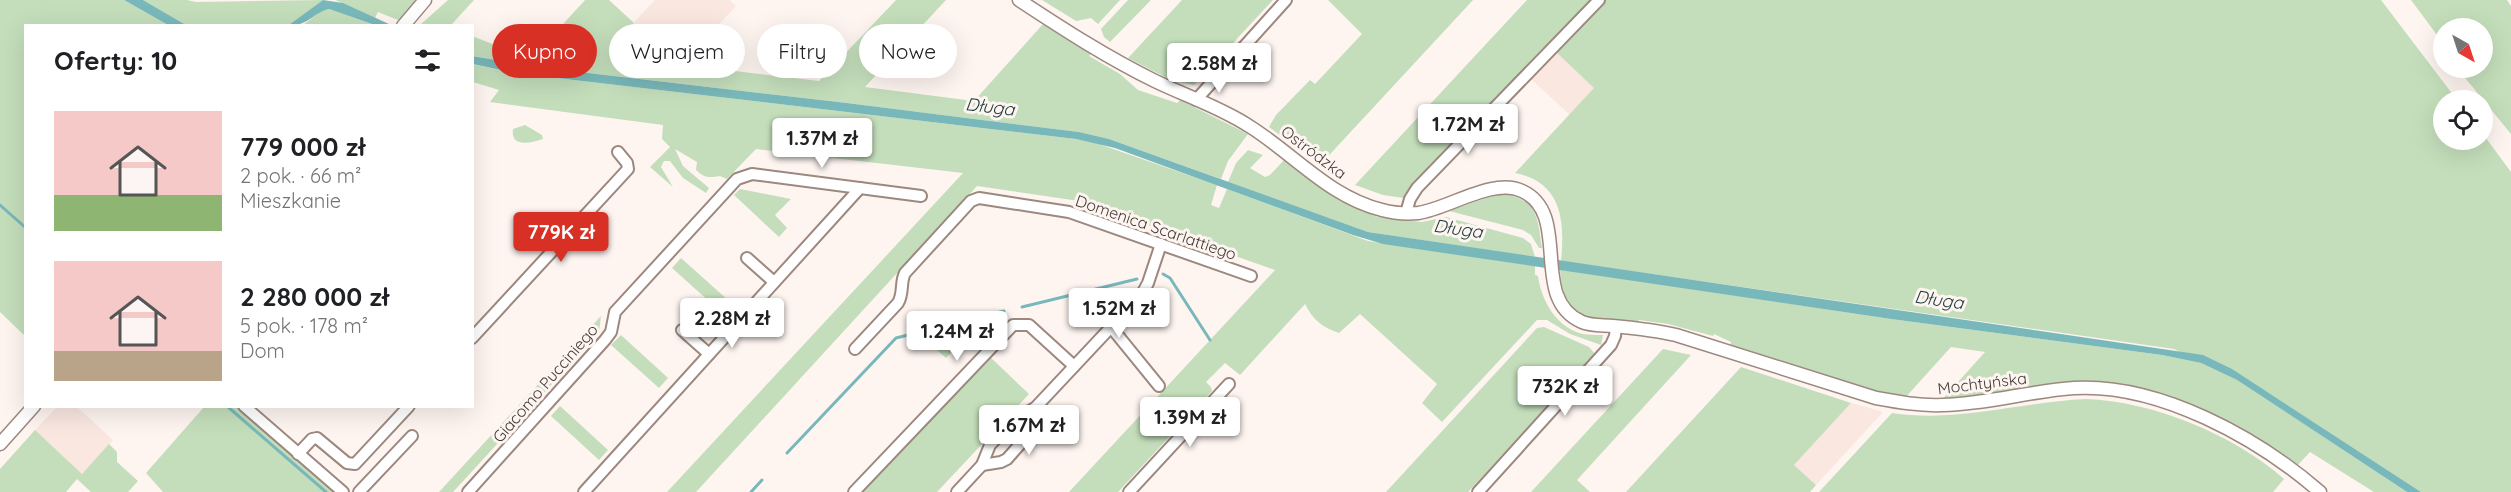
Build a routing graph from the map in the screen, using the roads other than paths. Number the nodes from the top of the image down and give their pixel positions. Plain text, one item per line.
1 (426, 0) edge
2 (1019, 0) edge
3 (1286, 0) edge
4 (1599, 0) edge
5 (405, 23) edge
6 (1196, 100) junction
7 (618, 152) dead end
8 (860, 188) junction
9 (921, 196) dead end
10 (1406, 213) junction
11 (1161, 244) junction
12 (747, 258) dead end
13 (1553, 275) joint
14 (1251, 276) dead end
15 (774, 282) junction
16 (1616, 326) junction
17 (1111, 327) junction
18 (682, 330) dead end
19 (474, 336) edge
20 (855, 349) dead end
21 (709, 354) junction
22 (1074, 366) junction
23 (1229, 384) dead end
24 (1158, 386) dead end
25 (32, 408) edge
26 (246, 408) edge
27 (407, 408) edge
28 (1035, 408) junction
29 (412, 436) dead end
30 (0, 444) edge
31 (298, 454) junction
32 (982, 465) junction
33 (343, 492) edge
34 (358, 492) edge
35 (468, 492) edge
36 (584, 492) edge
37 (854, 492) edge
38 (957, 492) edge
39 (1129, 492) edge
40 (1478, 492) edge
41 (2320, 492) edge

1 - 5 street
2 - 6 street, Ostródzka
3 - 6 street
4 - 10 street
6 - 10 street, Ostródzka
7 - 19 street
8 - 9 street
8 - 15 street
8 - 35 street, Giacomo Pucciniego
10 - 13 street, Ostródzka
11 - 14 street, Domenica Scarlattiego
11 - 17 street
11 - 20 street, Domenica Scarlattiego
12 - 15 street
13 - 16 street, Mochtyńska
15 - 21 street
16 - 40 street
16 - 41 street, Mochtyńska
17 - 22 street
17 - 24 street
18 - 21 street
21 - 36 street
22 - 28 street
22 - 37 street
23 - 39 street
25 - 30 street
26 - 31 street
27 - 31 street
28 - 32 street
28 - 32 street
29 - 34 street
31 - 33 street
32 - 38 street

